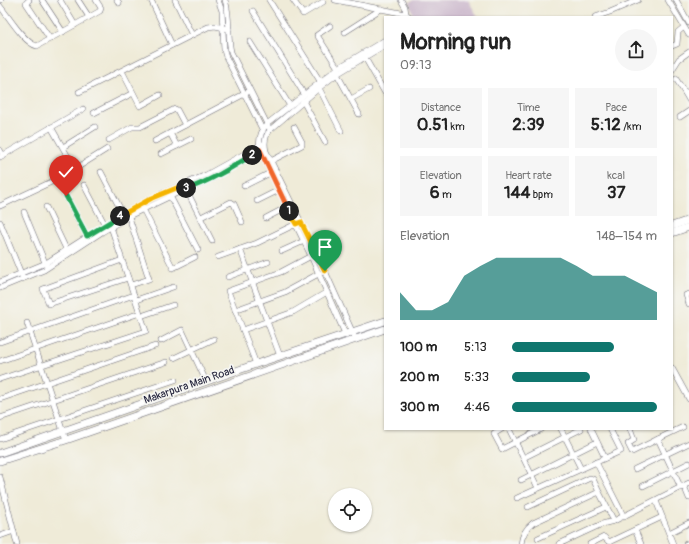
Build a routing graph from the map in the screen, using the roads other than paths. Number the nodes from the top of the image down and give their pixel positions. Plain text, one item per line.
1 (29, 0) edge
2 (42, 0) edge
3 (60, 0) edge
4 (78, 0) edge
5 (96, 0) edge
6 (151, 0) edge
7 (175, 0) edge
8 (218, 0) edge
9 (225, 0) edge
10 (269, 0) edge
11 (293, 0) edge
12 (335, 0) edge
13 (401, 0) edge
14 (638, 0) edge
15 (668, 0) edge
16 (676, 0) edge
17 (323, 2) dead end
18 (348, 2) edge
19 (0, 6) edge
20 (381, 9) junction
21 (252, 11) dead end
22 (408, 15) edge
23 (598, 16) edge
24 (89, 17) junction
25 (689, 22) edge
26 (75, 25) junction
27 (330, 26) dead end
28 (223, 27) junction
29 (684, 27) junction
30 (229, 29) junction
31 (63, 32) junction
32 (345, 32) dead end
33 (192, 35) junction
34 (689, 35) edge
35 (50, 39) junction
36 (384, 41) edge
37 (250, 42) dead end
38 (172, 45) junction
39 (384, 46) edge
40 (673, 46) edge
41 (689, 52) edge
42 (364, 56) junction
43 (239, 68) junction
44 (338, 68) junction
45 (673, 68) edge
46 (122, 71) junction
47 (233, 71) junction
48 (337, 74) junction
49 (676, 79) dead end
50 (320, 81) junction
51 (319, 88) junction
52 (369, 89) dead end
53 (250, 90) junction
54 (384, 91) edge
55 (79, 92) dead end
56 (687, 92) edge
57 (133, 93) junction
58 (245, 93) junction
59 (304, 94) junction
60 (160, 95) dead end
61 (351, 99) junction
62 (689, 100) edge
63 (303, 101) junction
64 (290, 106) junction
65 (83, 109) dead end
66 (689, 111) edge
67 (94, 113) dead end
68 (359, 114) dead end
69 (680, 117) dead end
70 (267, 124) junction
71 (185, 125) junction
72 (51, 127) junction
73 (95, 127) dead end
74 (294, 127) dead end
75 (262, 130) junction
76 (270, 130) junction
77 (341, 131) dead end
78 (170, 133) junction
79 (266, 135) junction
80 (191, 139) dead end
81 (109, 140) dead end
82 (155, 141) dead end
83 (325, 142) dead end
84 (265, 145) junction
85 (177, 146) junction
86 (63, 147) junction
87 (259, 148) junction
88 (107, 149) dead end
89 (0, 150) edge
90 (161, 154) dead end
91 (1, 156) edge
92 (271, 161) junction
93 (75, 169) junction
94 (101, 172) dead end
95 (270, 173) junction
96 (84, 185) dead end
97 (244, 186) dead end
98 (186, 187) junction
99 (279, 190) junction
100 (66, 196) dead end
101 (170, 196) junction
102 (153, 201) junction
103 (257, 201) dead end
104 (0, 206) edge
105 (46, 207) dead end
106 (287, 207) junction
107 (143, 209) junction
108 (24, 212) dead end
109 (123, 214) junction
110 (129, 217) junction
111 (201, 218) junction
112 (266, 218) dead end
113 (689, 220) edge
114 (0, 222) edge
115 (242, 222) dead end
116 (298, 223) junction
117 (105, 225) junction
118 (673, 226) edge
119 (111, 227) junction
120 (689, 227) edge
121 (673, 233) edge
122 (87, 236) junction
123 (212, 241) dead end
124 (304, 241) junction
125 (240, 249) junction
126 (198, 250) dead end
127 (67, 251) junction
128 (282, 251) dead end
129 (311, 256) junction
130 (195, 257) dead end
131 (218, 257) dead end
132 (122, 260) junction
133 (268, 262) dead end
134 (47, 265) junction
135 (248, 269) junction
136 (325, 271) junction
137 (319, 274) junction
138 (22, 276) junction
139 (228, 277) dead end
140 (128, 278) junction
141 (0, 282) edge
142 (253, 282) junction
143 (131, 285) junction
144 (173, 287) dead end
145 (0, 288) edge
146 (327, 292) junction
147 (689, 294) edge
148 (135, 297) junction
149 (260, 302) junction
150 (689, 304) edge
151 (173, 305) dead end
152 (235, 310) junction
153 (141, 315) junction
154 (384, 321) edge
155 (268, 322) junction
156 (26, 323) dead end
157 (384, 329) edge
158 (243, 330) junction
159 (30, 332) junction
160 (349, 333) junction
161 (214, 339) dead end
162 (356, 340) junction
163 (161, 341) dead end
164 (0, 342) edge
165 (348, 343) junction
166 (156, 346) dead end
167 (35, 349) junction
168 (191, 350) junction
169 (280, 356) junction
170 (174, 358) dead end
171 (0, 361) edge
172 (166, 362) dead end
173 (256, 364) junction
174 (41, 366) junction
175 (673, 370) edge
176 (0, 379) edge
177 (175, 380) dead end
178 (206, 381) junction
179 (46, 384) junction
180 (689, 398) edge
181 (0, 399) edge
182 (53, 400) junction
183 (0, 418) edge
184 (59, 419) junction
185 (683, 427) dead end
186 (500, 430) edge
187 (509, 430) edge
188 (539, 430) edge
189 (561, 430) edge
190 (579, 430) edge
191 (591, 430) edge
192 (610, 430) edge
193 (630, 430) edge
194 (63, 432) junction
195 (565, 438) junction
196 (0, 439) edge
197 (658, 439) junction
198 (66, 440) junction
199 (515, 442) junction
200 (597, 442) junction
201 (689, 443) edge
202 (0, 453) edge
203 (573, 454) junction
204 (666, 454) junction
205 (524, 458) junction
206 (605, 458) junction
207 (0, 461) edge
208 (596, 462) junction
209 (689, 463) edge
210 (581, 469) junction
211 (635, 469) dead end
212 (673, 471) junction
213 (531, 475) junction
214 (0, 477) edge
215 (521, 480) dead end
216 (689, 483) edge
217 (643, 486) dead end
218 (682, 487) junction
219 (538, 488) junction
220 (599, 492) junction
221 (2, 493) edge
222 (517, 498) dead end
223 (689, 498) edge
224 (656, 501) junction
225 (528, 507) dead end
226 (606, 507) junction
227 (624, 517) junction
228 (662, 517) junction
229 (614, 522) junction
230 (689, 523) edge
231 (635, 530) junction
232 (14, 531) junction
233 (669, 533) junction
234 (0, 536) edge
235 (538, 538) dead end
236 (689, 543) edge
237 (17, 544) edge
238 (521, 544) edge
239 (559, 544) edge
240 (590, 544) edge
241 (641, 544) edge
242 (673, 544) edge
243 (686, 544) edge

1 - 35 street
2 - 31 street
3 - 26 street
4 - 24 street
5 - 24 street
6 - 38 street
7 - 33 street
8 - 28 street
9 - 30 street
10 - 50 street
11 - 17 street
12 - 18 street
13 - 22 street
14 - 23 street
15 - 29 street
16 - 25 street
18 - 20 street
19 - 35 street
20 - 22 street
20 - 32 street
21 - 59 street
24 - 26 street
26 - 31 street
27 - 44 street
28 - 30 street
28 - 33 street
28 - 47 street
29 - 34 street
29 - 40 street
30 - 43 street
31 - 35 street
33 - 38 street
36 - 42 street
37 - 64 street
38 - 46 street
39 - 42 street
41 - 45 street
42 - 44 street
42 - 48 street
42 - 54 street
43 - 47 street
43 - 53 street
44 - 50 street
46 - 55 street
46 - 57 street
47 - 58 street
48 - 51 street
48 - 61 street
49 - 56 street
50 - 59 street
51 - 63 street
51 - 77 street
52 - 61 street
53 - 58 street
53 - 70 street
56 - 62 street
57 - 60 street
57 - 67 street
58 - 71 street
58 - 75 street
59 - 64 street
61 - 68 street
63 - 76 street
63 - 83 street
64 - 70 street
65 - 72 street
66 - 69 street
70 - 75 street
70 - 76 street
71 - 78 street
71 - 81 street
72 - 86 street
72 - 91 street
73 - 86 street
74 - 92 street
75 - 79 street
75 - 87 street
76 - 79 street
78 - 82 street
78 - 85 street
79 - 84 street
80 - 85 street
84 - 87 street
84 - 92 street
85 - 90 street
86 - 93 street
87 - 95 street
87 - 98 street
88 - 93 street
89 - 91 street
92 - 116 street
93 - 104 street
94 - 109 street
95 - 97 street
95 - 99 street
96 - 117 street
98 - 101 street
98 - 102 street
98 - 111 street
99 - 103 street
99 - 106 street
100 - 122 street
101 - 102 street
101 - 126 street
102 - 107 street
102 - 109 street
105 - 127 street
106 - 112 street
106 - 116 street
107 - 110 street
107 - 130 street
108 - 134 street
109 - 117 street
110 - 119 street
110 - 143 street
111 - 115 street
111 - 123 street
113 - 118 highway
114 - 138 street
116 - 124 street
116 - 125 street
116 - 136 street
117 - 122 street
119 - 127 street
119 - 132 street
120 - 121 highway
122 - 127 street
124 - 128 street
124 - 129 street
125 - 131 street
125 - 135 street
127 - 134 street
129 - 137 street
129 - 142 street
132 - 140 street
132 - 140 street
133 - 135 street
134 - 138 street
135 - 139 street
135 - 142 street
136 - 137 street
136 - 160 street
137 - 146 street
137 - 149 street
138 - 141 street
138 - 145 street
140 - 143 street
142 - 149 street
142 - 152 street
143 - 148 street
144 - 148 street
146 - 155 street
146 - 160 street
147 - 150 street
148 - 153 street
148 - 159 street
149 - 152 street
149 - 155 street
151 - 153 street
152 - 158 street
153 - 167 street
153 - 174 street
154 - 160 highway, Makarpura Main Road
155 - 158 street
155 - 169 street
156 - 159 street
157 - 162 highway, Makarpura Main Road
158 - 173 street
159 - 164 street
159 - 167 street
160 - 162 street
160 - 165 street
160 - 169 highway, Makarpura Main Road
161 - 168 street
162 - 165 highway, Makarpura Main Road
163 - 168 street
165 - 198 highway, Makarpura Main Road
166 - 179 street
167 - 171 street
167 - 174 street
168 - 170 street
168 - 178 street
169 - 173 highway, Makarpura Main Road
172 - 182 street
173 - 178 highway, Makarpura Main Road
174 - 176 street
174 - 179 street
175 - 180 street
177 - 184 street
178 - 194 highway, Makarpura Main Road
179 - 181 street
179 - 182 street
182 - 183 street
182 - 184 street
184 - 194 street
184 - 196 street
185 - 197 street
186 - 199 street
187 - 199 street
188 - 199 street
189 - 195 street
190 - 195 street
191 - 200 street
192 - 206 street
193 - 197 street
194 - 198 street
194 - 202 highway, Makarpura Main Road
195 - 203 street
195 - 205 street
197 - 204 street
198 - 207 highway, Makarpura Main Road
199 - 205 street
200 - 203 street
200 - 206 street
201 - 204 street
203 - 210 street
203 - 213 street
204 - 211 street
204 - 212 street
205 - 213 street
206 - 208 street
208 - 210 street
208 - 227 street
209 - 212 street
210 - 219 street
212 - 217 street
212 - 218 street
213 - 215 street
213 - 219 street
214 - 221 street
216 - 218 street
218 - 223 street
218 - 224 street
219 - 222 street
220 - 225 street
220 - 226 street
220 - 238 street
221 - 232 street
224 - 227 street
224 - 228 street
226 - 229 street
226 - 235 street
227 - 229 street
228 - 231 street
228 - 233 street
229 - 239 street
230 - 233 street
231 - 240 street
231 - 241 street
232 - 234 street
232 - 237 street
233 - 242 street
236 - 243 street

